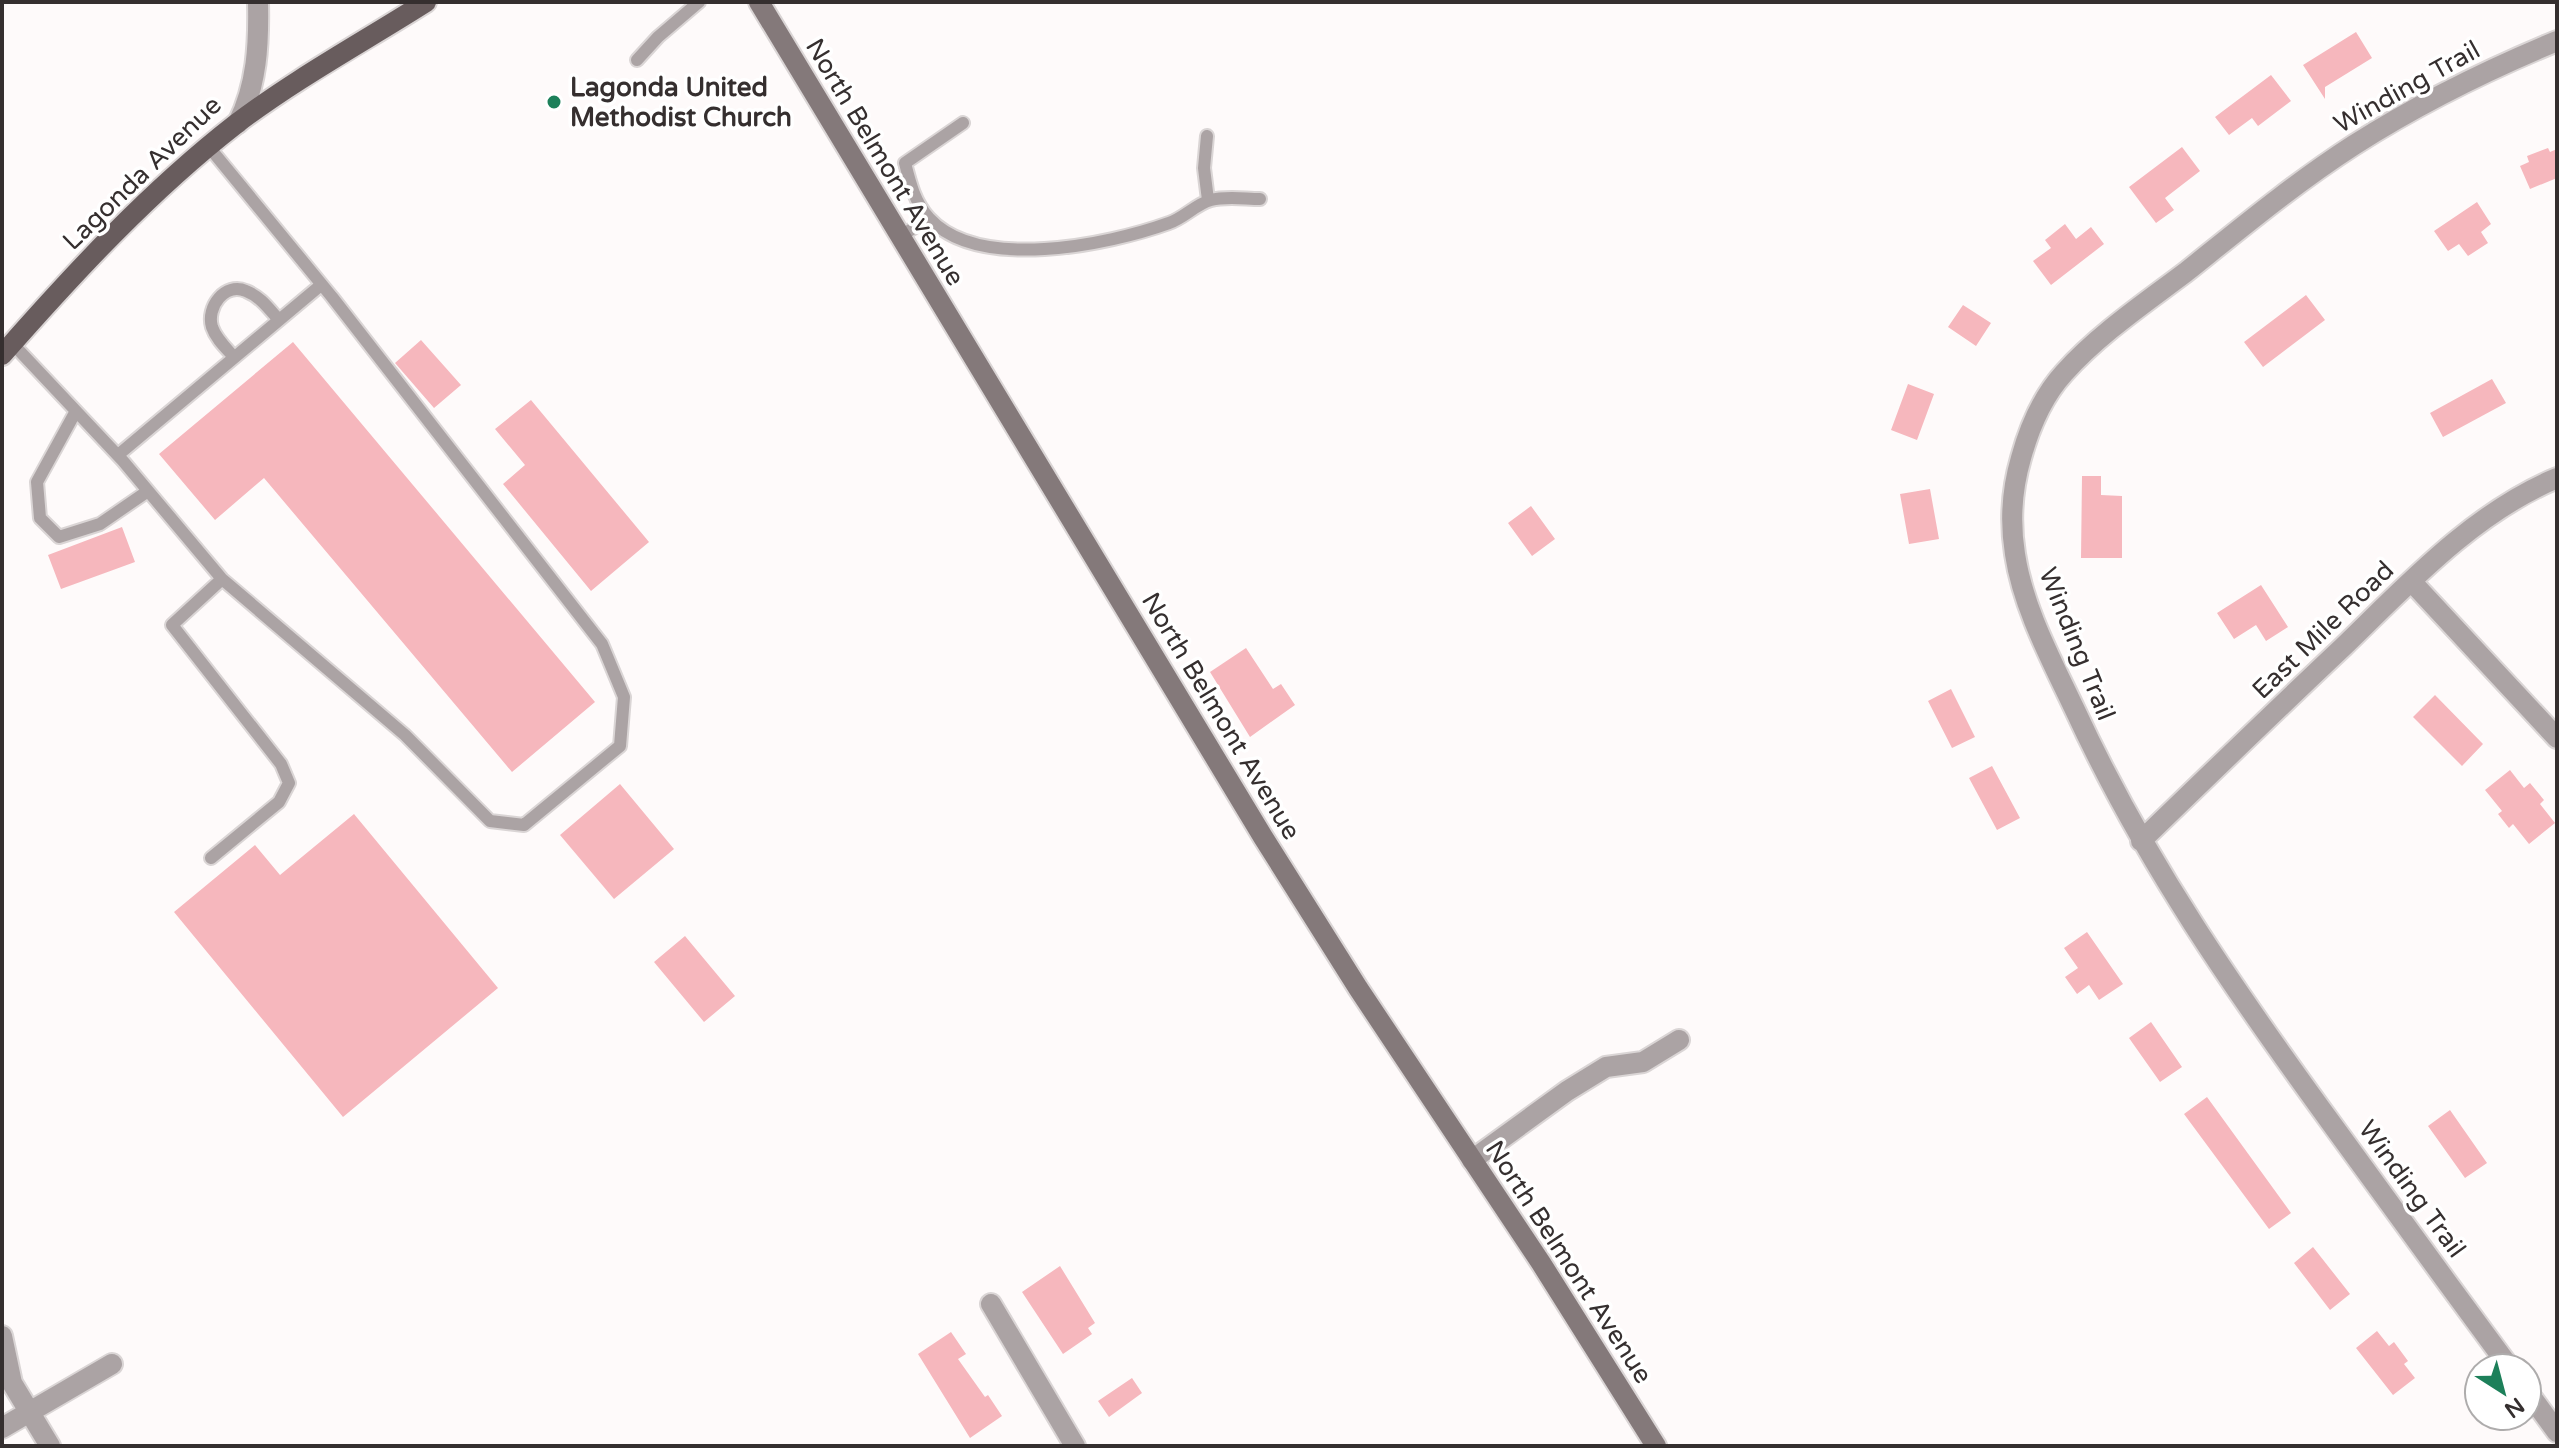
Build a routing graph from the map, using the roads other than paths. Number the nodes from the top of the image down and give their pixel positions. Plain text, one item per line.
1 (258, 2) edge
2 (426, 2) edge
3 (699, 2) edge
4 (759, 2) edge
5 (2557, 41) edge
6 (637, 60) dead end
7 (238, 123) junction
8 (963, 123) dead end
9 (1207, 136) dead end
10 (209, 147) junction
11 (1260, 199) dead end
12 (1208, 200) junction
13 (928, 218) junction
14 (900, 237) junction
15 (321, 285) junction
16 (279, 320) junction
17 (7, 349) edge
18 (234, 357) junction
19 (76, 411) junction
20 (118, 455) junction
21 (2557, 478) edge
22 (148, 491) junction
23 (222, 579) junction
24 (2411, 581) junction
25 (2557, 738) edge
26 (2141, 841) junction
27 (211, 858) dead end
28 (1679, 1040) dead end
29 (1472, 1160) junction
30 (991, 1304) dead end
31 (2, 1336) edge
32 (2498, 1352) edge
33 (112, 1364) dead end
34 (29, 1411) junction
35 (2543, 1413) edge
36 (2, 1428) edge
37 (2557, 1432) edge
38 (50, 1446) edge
39 (1075, 1446) edge
40 (1656, 1446) edge

1 - 7 street, Lagonda Avenue
2 - 7 main road
3 - 6 lane
4 - 14 street, North Belmont Avenue
5 - 26 street, Winding Trail
7 - 10 main road, Lagonda Avenue
8 - 13 lane
9 - 12 lane
10 - 15 lane
10 - 17 main road, Lagonda Avenue
11 - 12 lane
12 - 13 lane
13 - 14 lane
14 - 29 street, North Belmont Avenue
15 - 16 lane
15 - 23 lane
16 - 18 lane
16 - 18 lane
17 - 19 lane
18 - 20 lane
19 - 20 lane
19 - 22 lane
20 - 22 lane
21 - 24 street, East Mile Road
22 - 23 lane
23 - 27 lane
24 - 25 street
24 - 26 street, East Mile Road
26 - 32 street, Winding Trail
28 - 29 street
29 - 40 street, North Belmont Avenue
30 - 39 street
31 - 34 street
33 - 34 street
34 - 36 street
34 - 38 street
35 - 37 street

